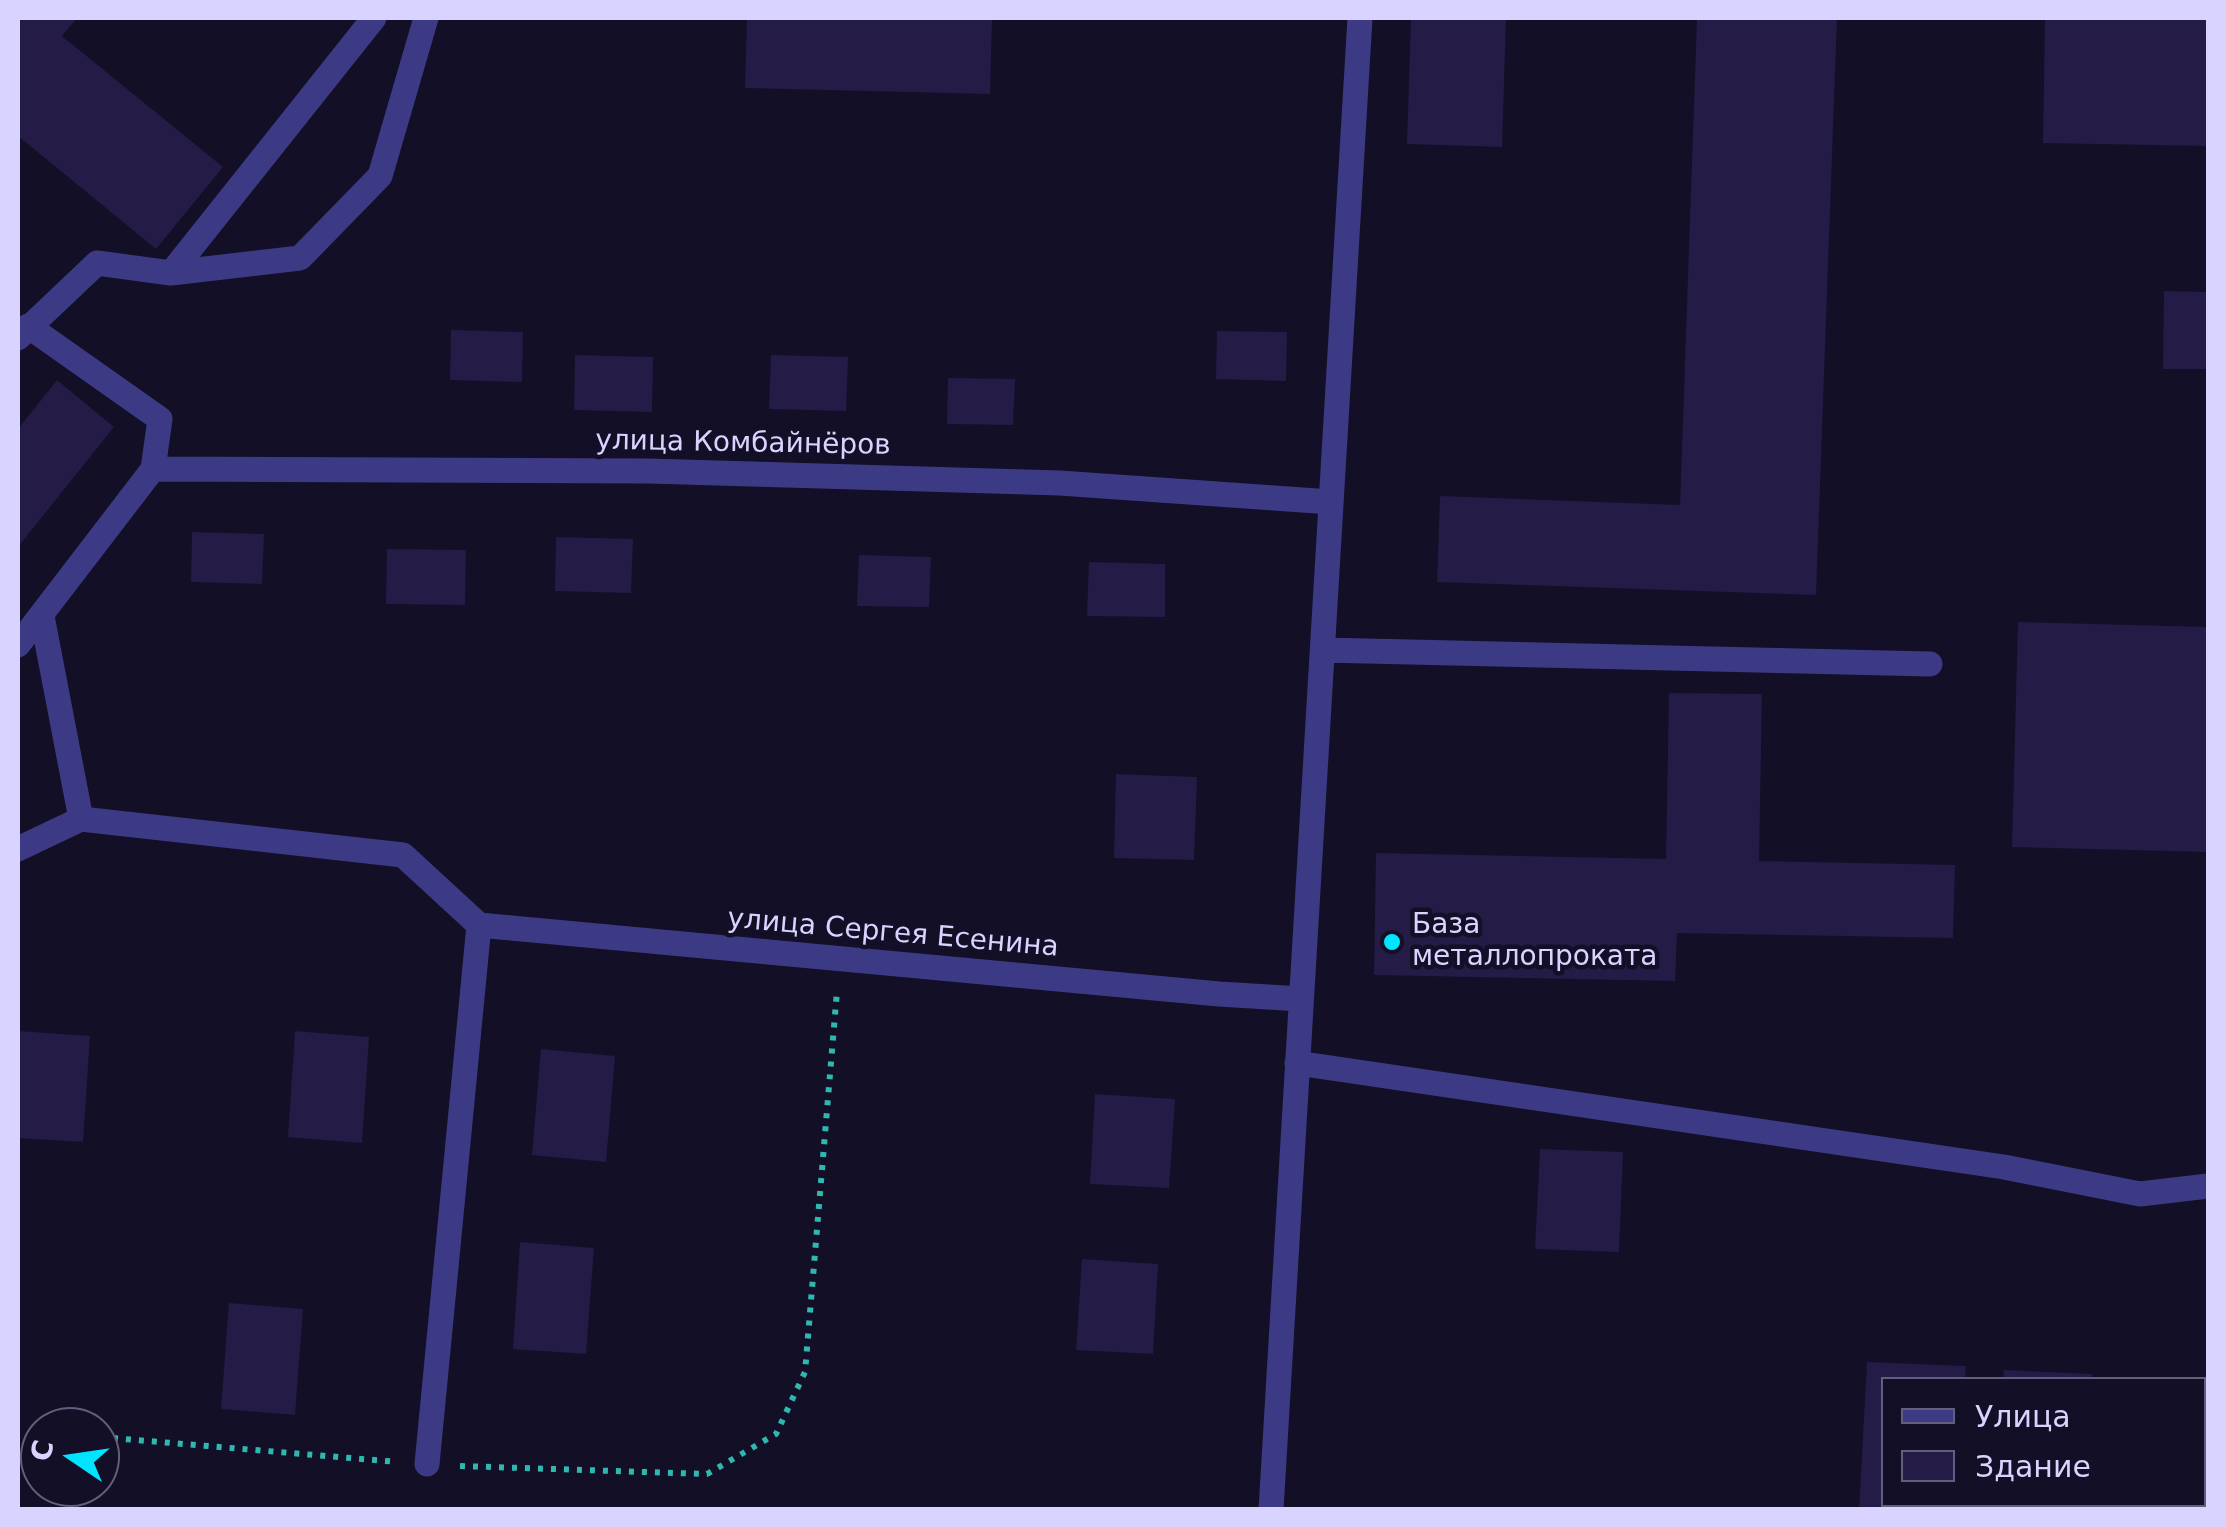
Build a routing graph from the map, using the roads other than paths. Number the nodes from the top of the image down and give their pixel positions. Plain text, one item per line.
1 (374, 18) edge
2 (426, 18) edge
3 (1360, 18) edge
4 (172, 273) junction
5 (23, 332) edge
6 (153, 469) junction
7 (1331, 502) junction
8 (42, 616) junction
9 (18, 645) edge
10 (1322, 650) junction
11 (1930, 664) dead end
12 (82, 820) junction
13 (18, 850) edge
14 (479, 926) junction
15 (1301, 999) junction
16 (1297, 1063) junction
17 (2208, 1186) edge
18 (426, 1464) road end
19 (1270, 1510) edge

1 - 4 street
2 - 4 street
3 - 7 street
4 - 5 street
5 - 6 street
6 - 7 street, улица Комбайнёров
6 - 8 street
7 - 10 street
8 - 9 street
8 - 12 street
10 - 11 street
10 - 15 street
12 - 13 street
12 - 14 street
14 - 15 street, улица Сергея Есенина
14 - 18 street
15 - 16 street
16 - 17 street
16 - 19 street

